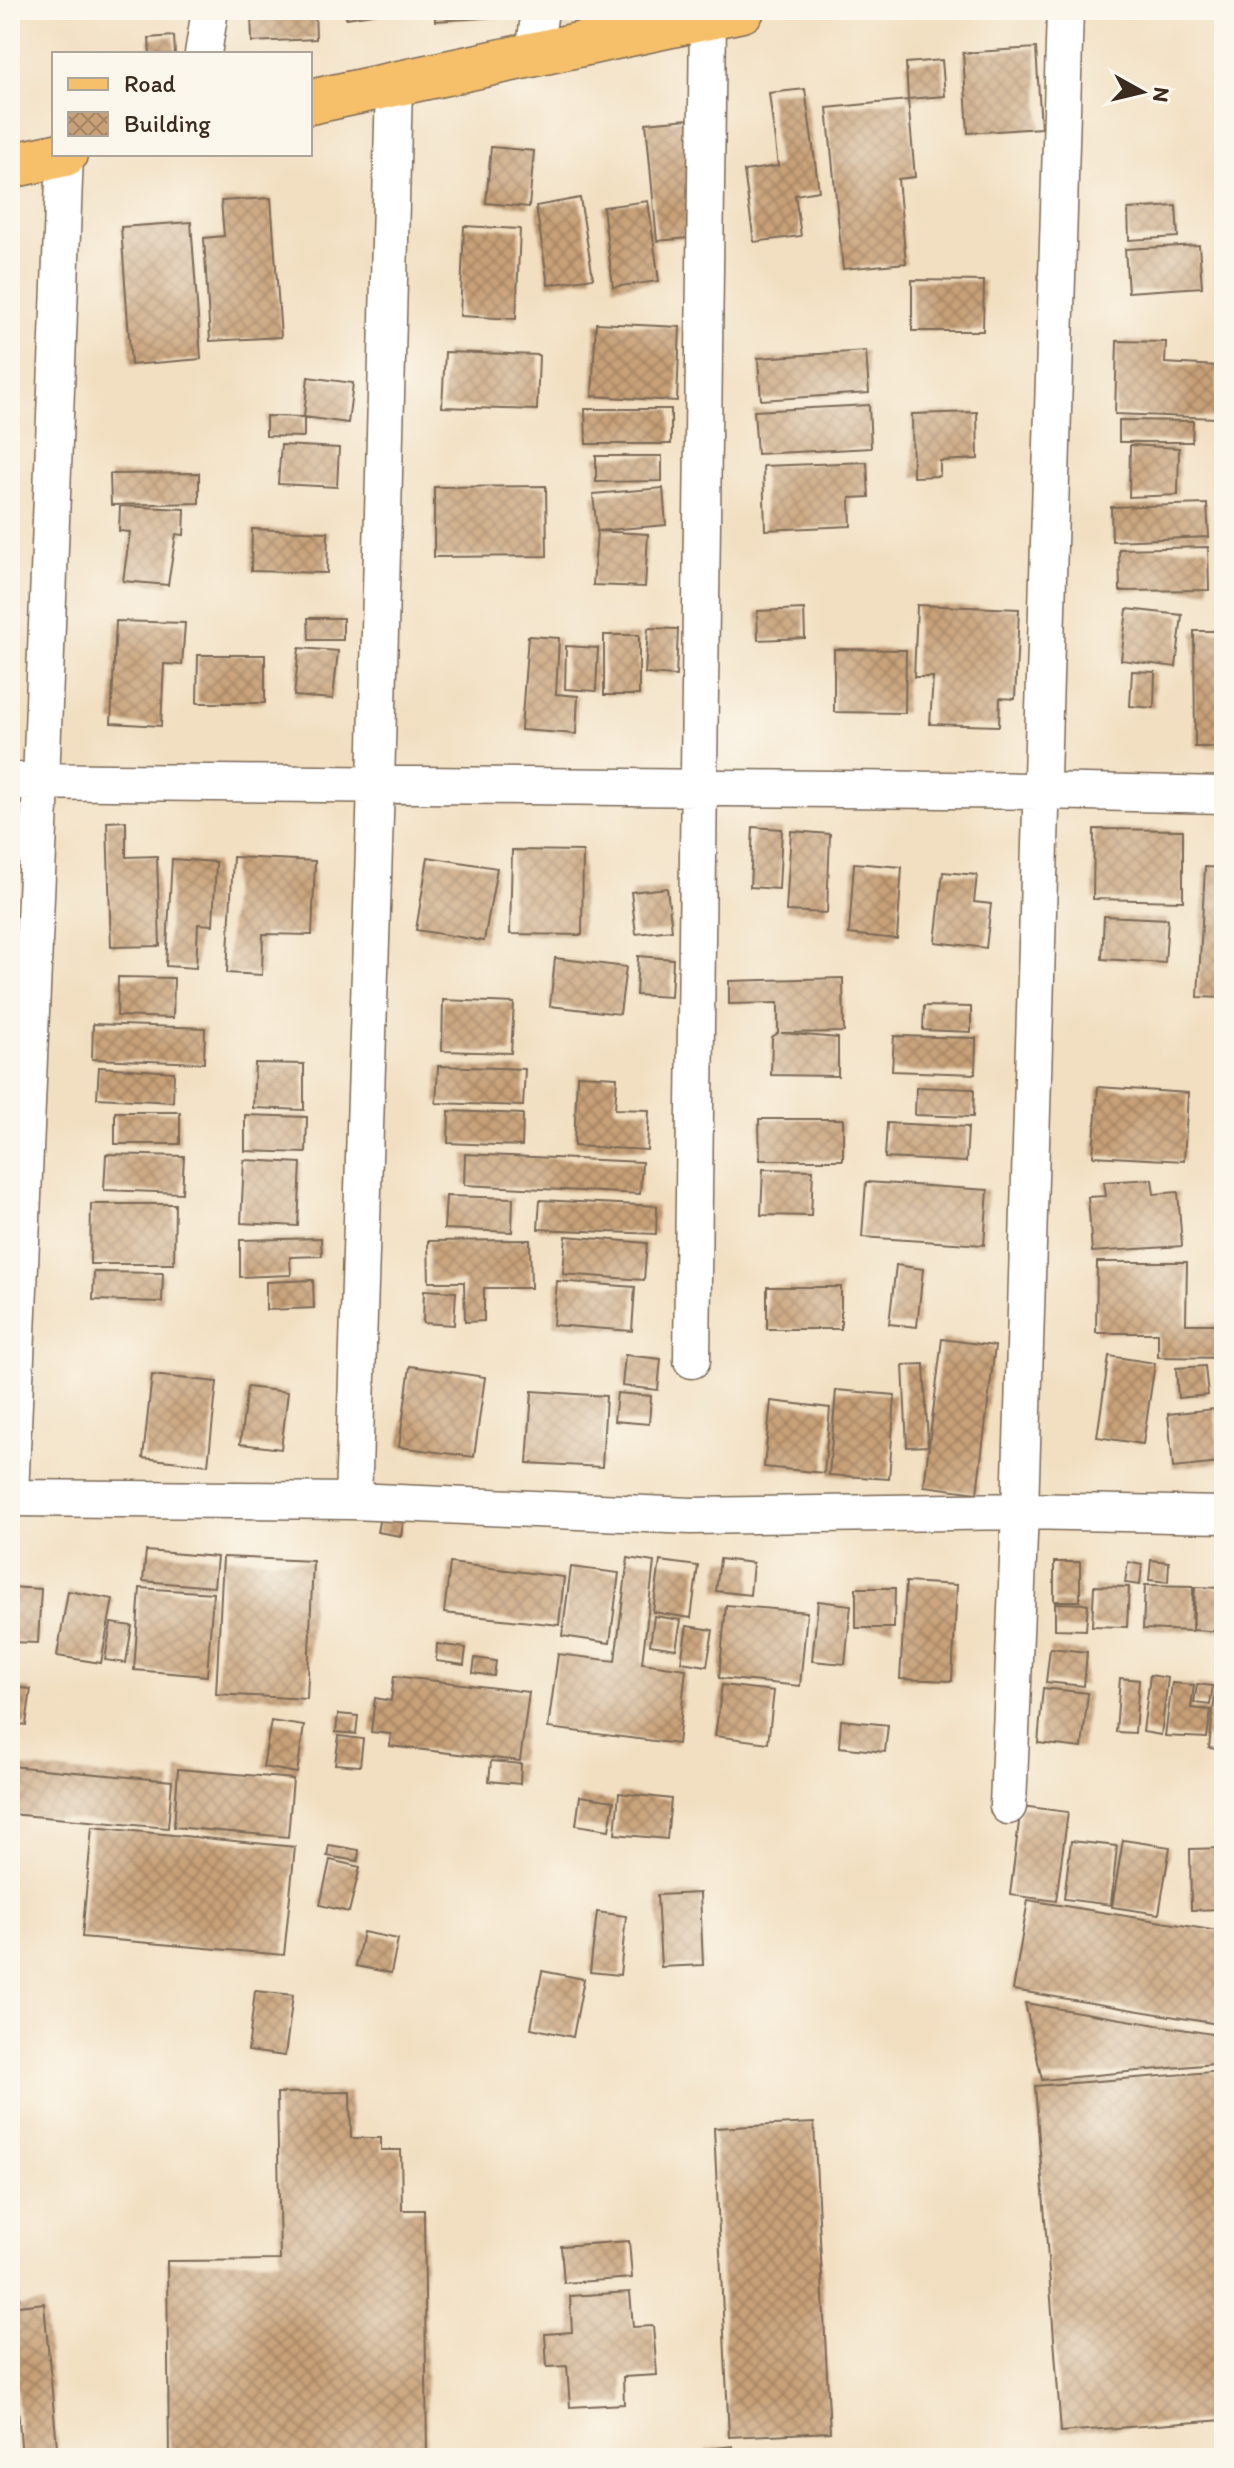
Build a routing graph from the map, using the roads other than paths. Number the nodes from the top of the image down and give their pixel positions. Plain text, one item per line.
1 (210, 10) edge
2 (540, 10) edge
3 (1065, 10) edge
4 (725, 14) edge
5 (203, 52) edge
6 (534, 53) junction
7 (394, 85) junction
8 (312, 102) edge
9 (56, 156) edge
10 (65, 156) edge
11 (10, 166) edge
12 (26, 782) edge
13 (376, 785) junction
14 (698, 788) junction
15 (1040, 791) junction
16 (1224, 795) edge
17 (692, 1360) dead end
18 (10, 1496) edge
19 (353, 1501) junction
20 (1020, 1511) junction
21 (1224, 1515) edge
22 (1008, 1806) dead end

1 - 5 street
2 - 6 street
3 - 15 street
4 - 6 main road
4 - 14 street
6 - 7 main road
7 - 8 main road
7 - 13 street
9 - 11 main road
10 - 12 street
12 - 13 street
12 - 18 street
13 - 14 street
13 - 19 street
14 - 15 street
14 - 17 street
15 - 16 street
15 - 20 street
18 - 19 street
19 - 20 street
20 - 21 street
20 - 22 street

